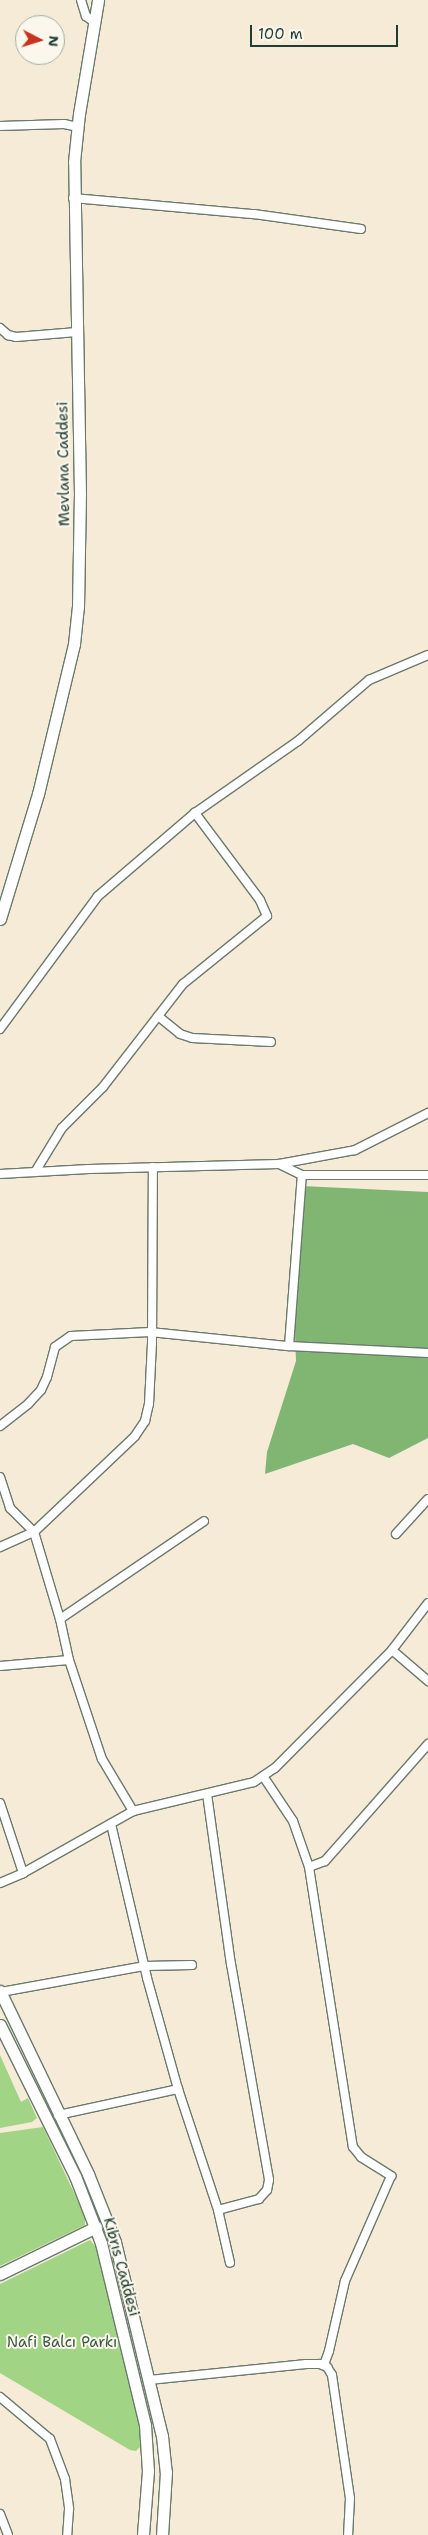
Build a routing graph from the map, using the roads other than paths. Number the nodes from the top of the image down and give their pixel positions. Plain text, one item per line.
1 (81, 0) edge
2 (98, 0) edge
3 (94, 22) junction
4 (0, 126) edge
5 (78, 127) junction
6 (73, 198) junction
7 (361, 229) dead end
8 (1, 332) edge
9 (77, 332) junction
10 (428, 655) edge
11 (195, 813) junction
12 (0, 919) edge
13 (158, 1016) junction
14 (0, 1029) edge
15 (271, 1042) dead end
16 (428, 1113) edge
17 (279, 1164) junction
18 (153, 1167) junction
19 (35, 1172) junction
20 (0, 1174) edge
21 (302, 1174) junction
22 (428, 1175) edge
23 (150, 1332) junction
24 (290, 1346) junction
25 (428, 1353) edge
26 (0, 1426) edge
27 (0, 1477) edge
28 (428, 1499) edge
29 (204, 1521) dead end
30 (34, 1532) junction
31 (396, 1534) dead end
32 (0, 1547) edge
33 (427, 1607) edge
34 (60, 1618) junction
35 (392, 1650) junction
36 (69, 1660) junction
37 (0, 1666) edge
38 (428, 1681) edge
39 (428, 1744) edge
40 (263, 1776) junction
41 (207, 1794) junction
42 (0, 1803) edge
43 (133, 1811) junction
44 (111, 1824) junction
45 (309, 1867) junction
46 (23, 1873) junction
47 (0, 1883) edge
48 (192, 1964) dead end
49 (144, 1966) junction
50 (0, 1991) edge
51 (0, 2025) edge
52 (178, 2089) junction
53 (58, 2115) junction
54 (218, 2210) junction
55 (96, 2227) junction
56 (230, 2263) dead end
57 (0, 2274) edge
58 (324, 2365) junction
59 (149, 2380) junction
60 (0, 2397) edge
61 (0, 2514) edge
62 (8, 2535) edge
63 (67, 2535) edge
64 (143, 2535) edge
65 (162, 2535) edge
66 (348, 2535) edge

1 - 3 street
2 - 3 main road, Mevlana Caddesi
3 - 5 main road, Mevlana Caddesi
4 - 5 street
5 - 6 main road, Mevlana Caddesi
6 - 7 street
6 - 9 main road, Mevlana Caddesi
8 - 9 street
9 - 12 main road, Mevlana Caddesi
10 - 11 street
11 - 13 street
11 - 14 street
13 - 15 street
13 - 19 street
16 - 17 street
17 - 18 street
17 - 21 street
18 - 19 street
18 - 23 street
19 - 20 street
21 - 22 street
21 - 24 street
23 - 24 street
23 - 26 street
23 - 30 street
24 - 25 street
27 - 30 street
28 - 31 street
29 - 34 street
30 - 32 street
30 - 34 street
33 - 35 street
34 - 36 street
35 - 38 street
35 - 40 street
36 - 37 street
36 - 43 street
39 - 45 street
40 - 41 street
40 - 45 street
41 - 43 street
41 - 54 street
42 - 46 street
43 - 44 street
44 - 46 street
44 - 49 street
45 - 58 street
46 - 47 street
48 - 49 street
49 - 50 street
49 - 52 street
50 - 53 main road
51 - 55 main road, Kıbrıs Caddesi
52 - 53 street
52 - 54 street
53 - 59 main road
54 - 56 street
55 - 57 main road
55 - 64 main road, Kıbrıs Caddesi
58 - 59 street
58 - 66 street
59 - 65 main road
60 - 63 street
61 - 62 street

